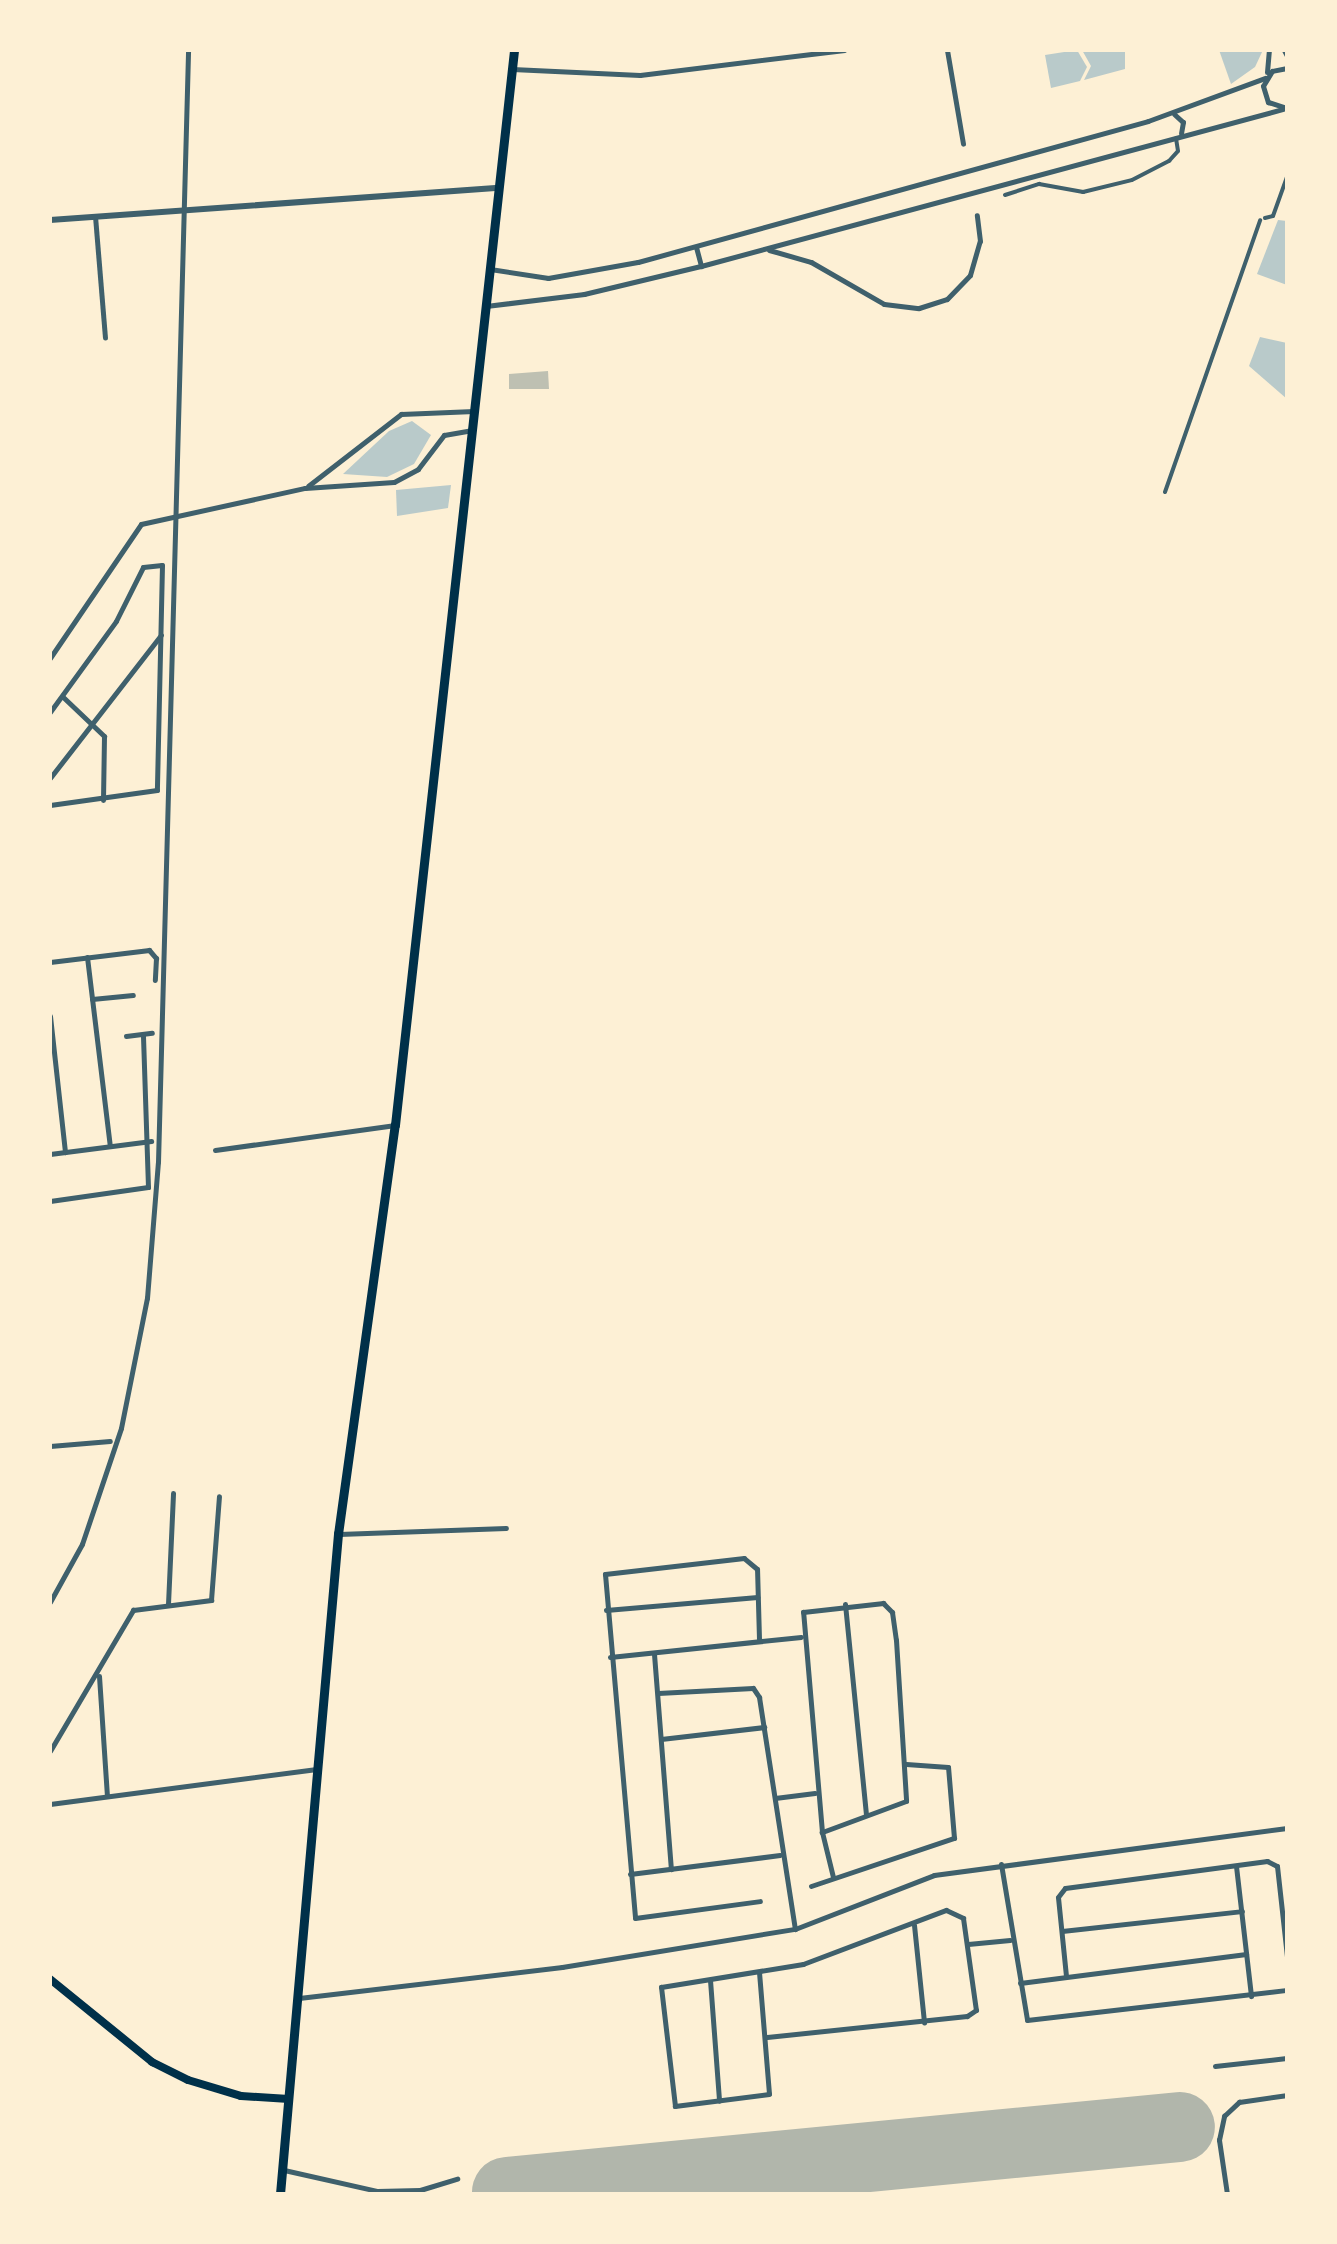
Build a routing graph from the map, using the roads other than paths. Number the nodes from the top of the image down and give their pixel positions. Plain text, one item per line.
1 (188, 50) edge
2 (514, 50) edge
3 (844, 50) edge
4 (947, 50) edge
5 (1268, 50) edge
6 (1287, 68) edge
7 (512, 69) junction
8 (1266, 77) junction
9 (1285, 108) edge
10 (1170, 114) junction
11 (1177, 136) junction
12 (963, 144) dead end
13 (1287, 177) edge
14 (500, 188) junction
15 (1005, 195) dead end
16 (182, 212) junction
17 (95, 216) junction
18 (977, 216) dead end
19 (50, 220) edge
20 (696, 247) junction
21 (756, 251) junction
22 (702, 266) junction
23 (490, 269) junction
24 (486, 306) junction
25 (105, 338) dead end
26 (474, 411) junction
27 (472, 430) junction
28 (305, 488) junction
29 (1165, 492) dead end
30 (174, 514) junction
31 (162, 633) junction
32 (50, 658) edge
33 (64, 698) junction
34 (50, 712) edge
35 (95, 723) junction
36 (50, 778) edge
37 (103, 800) junction
38 (50, 805) edge
39 (86, 958) junction
40 (50, 962) edge
41 (155, 980) dead end
42 (133, 995) dead end
43 (92, 999) junction
44 (50, 1016) edge
45 (152, 1034) dead end
46 (143, 1035) junction
47 (126, 1036) dead end
48 (394, 1125) junction
49 (151, 1140) junction
50 (110, 1146) junction
51 (216, 1150) dead end
52 (65, 1152) junction
53 (50, 1154) edge
54 (50, 1201) edge
55 (110, 1441) dead end
56 (50, 1446) edge
57 (173, 1493) dead end
58 (218, 1496) dead end
59 (506, 1528) dead end
60 (338, 1534) junction
61 (757, 1597) junction
62 (50, 1602) edge
63 (168, 1604) junction
64 (845, 1604) junction
65 (606, 1610) junction
66 (801, 1637) junction
67 (758, 1639) junction
68 (654, 1654) junction
69 (610, 1657) junction
70 (99, 1673) junction
71 (658, 1693) junction
72 (764, 1728) junction
73 (660, 1739) junction
74 (50, 1751) edge
75 (906, 1764) junction
76 (318, 1768) junction
77 (816, 1793) junction
78 (108, 1796) junction
79 (775, 1798) junction
80 (50, 1804) edge
81 (866, 1816) junction
82 (1287, 1828) edge
83 (822, 1832) junction
84 (780, 1854) junction
85 (1001, 1862) junction
86 (1236, 1866) junction
87 (672, 1870) junction
88 (630, 1874) junction
89 (833, 1878) junction
90 (812, 1886) dead end
91 (760, 1901) dead end
92 (1242, 1912) junction
93 (914, 1924) junction
94 (796, 1929) junction
95 (1062, 1931) junction
96 (1010, 1940) junction
97 (968, 1944) junction
98 (1246, 1954) junction
99 (1287, 1956) edge
100 (759, 1972) junction
101 (1066, 1976) junction
102 (50, 1979) edge
103 (710, 1980) junction
104 (1020, 1983) junction
105 (1287, 1990) edge
106 (1251, 1996) junction
107 (299, 1998) junction
108 (924, 2022) junction
109 (767, 2036) junction
110 (1287, 2058) edge
111 (1215, 2066) dead end
112 (1287, 2095) edge
113 (289, 2099) junction
114 (718, 2102) junction
115 (282, 2170) junction
116 (457, 2180) dead end
117 (280, 2194) edge
118 (1227, 2194) edge

1 - 16 street
2 - 7 highway
3 - 7 street
4 - 12 street
5 - 8 street
6 - 8 street
7 - 14 highway
8 - 9 street
8 - 10 street
9 - 11 street
10 - 11 street
10 - 20 street
11 - 15 street
11 - 21 street
13 - 29 street
14 - 16 street
14 - 23 highway
16 - 17 street
16 - 30 street
17 - 19 street
17 - 25 street
18 - 21 street
20 - 22 street
20 - 23 street
21 - 22 street
22 - 24 street
23 - 24 highway
24 - 26 highway
26 - 27 highway
26 - 28 street
27 - 28 street
27 - 48 highway
28 - 30 street
30 - 32 street
30 - 62 street
31 - 33 street
31 - 35 street
31 - 37 street
33 - 34 street
33 - 35 street
35 - 36 street
35 - 37 street
37 - 38 street
39 - 40 street
39 - 41 street
39 - 43 street
42 - 43 street
43 - 50 street
44 - 52 street
45 - 46 street
46 - 47 street
46 - 49 street
48 - 51 street
48 - 60 highway
49 - 50 street
49 - 54 street
50 - 52 street
52 - 53 street
55 - 56 street
57 - 63 street
58 - 63 street
59 - 60 street
60 - 76 highway
61 - 65 street
61 - 65 street
61 - 67 street
63 - 70 street
64 - 66 street
64 - 75 street
64 - 81 street
65 - 69 street
66 - 67 street
66 - 77 street
67 - 68 street
68 - 69 street
68 - 71 street
69 - 88 street
70 - 74 street
70 - 78 street
71 - 72 street
71 - 73 street
72 - 73 street
72 - 79 street
73 - 87 street
75 - 81 street
75 - 89 street
76 - 78 street
76 - 107 highway
77 - 79 street
77 - 83 street
78 - 80 street
79 - 84 street
81 - 83 street
82 - 85 street
83 - 89 street
84 - 87 street
84 - 94 street
85 - 94 street
85 - 96 street
86 - 92 street
86 - 95 street
86 - 99 street
87 - 88 street
88 - 91 street
89 - 90 street
92 - 95 street
92 - 98 street
93 - 97 street
93 - 100 street
93 - 108 street
94 - 107 street
95 - 101 street
96 - 97 street
96 - 104 street
97 - 108 street
98 - 101 street
98 - 106 street
100 - 103 street
100 - 109 street
101 - 104 street
102 - 113 main road
103 - 114 street
103 - 114 street
104 - 106 street
105 - 106 street
107 - 113 highway
108 - 109 street
109 - 114 street
110 - 111 street
112 - 118 street
113 - 115 highway
115 - 116 street
115 - 117 highway

